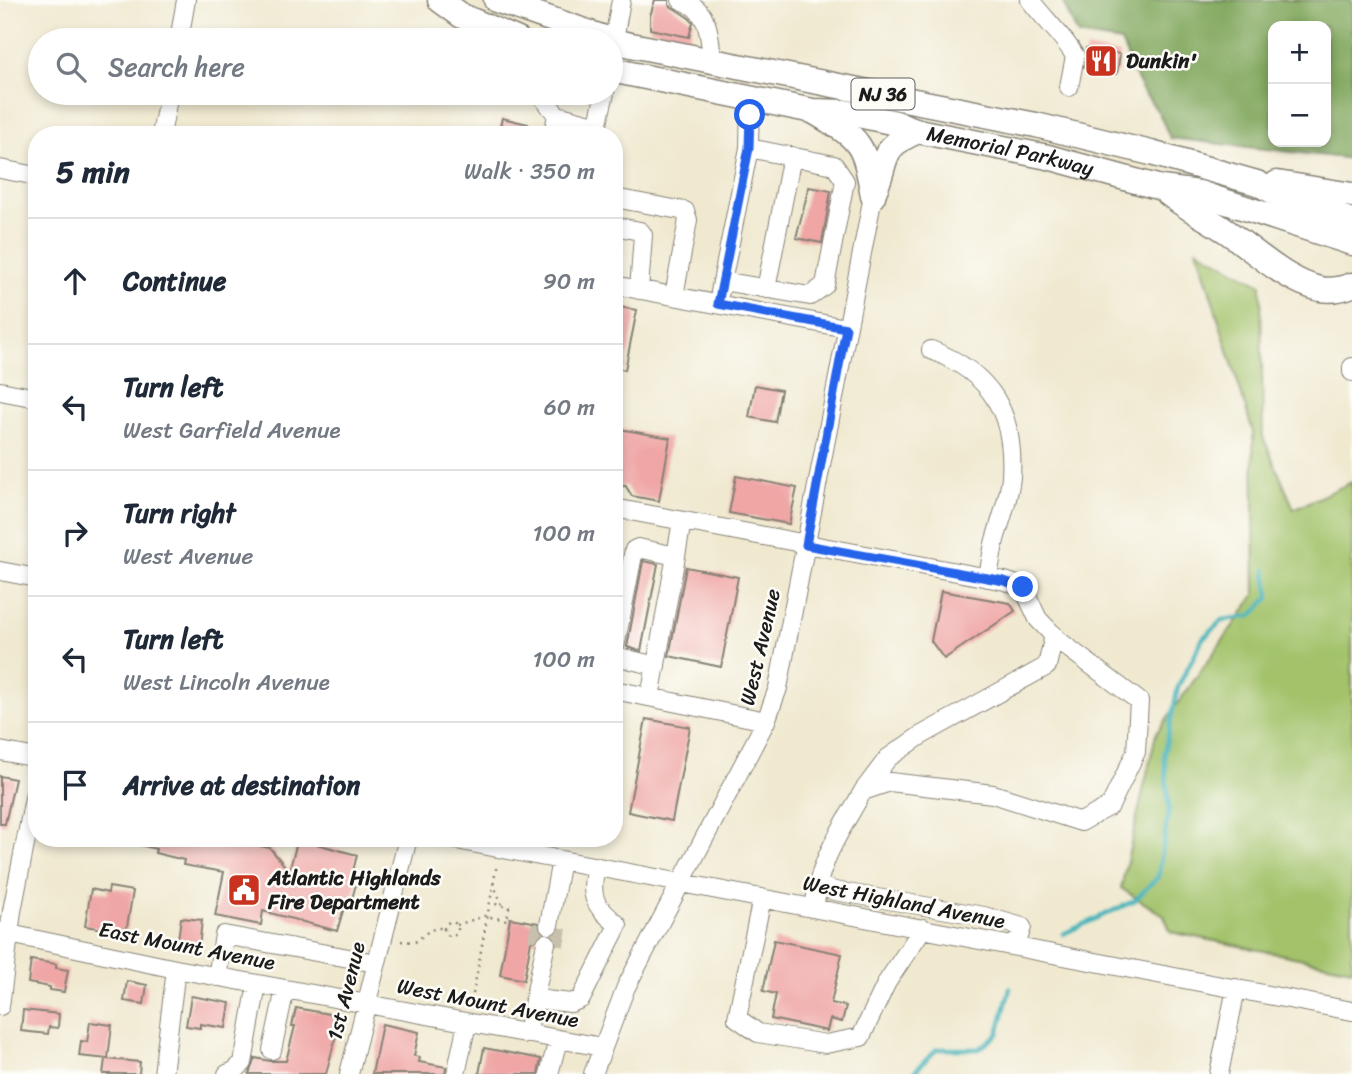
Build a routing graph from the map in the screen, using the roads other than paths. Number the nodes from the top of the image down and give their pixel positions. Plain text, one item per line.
1 (186, 0) edge
2 (440, 0) edge
3 (496, 0) edge
4 (621, 0) edge
5 (681, 0) edge
6 (1030, 0) edge
7 (180, 28) edge
8 (490, 28) edge
9 (568, 28) edge
10 (615, 28) edge
11 (623, 47) edge
12 (712, 61) junction
13 (623, 73) edge
14 (1069, 87) dead end
15 (750, 99) junction
16 (167, 105) edge
17 (548, 105) edge
18 (601, 105) edge
19 (813, 111) junction
20 (557, 116) junction
21 (163, 126) edge
22 (555, 126) edge
23 (585, 126) edge
24 (597, 126) edge
25 (918, 131) junction
26 (749, 148) junction
27 (792, 156) junction
28 (0, 169) edge
29 (28, 174) edge
30 (1257, 183) junction
31 (1161, 188) junction
32 (1352, 195) edge
33 (873, 196) junction
34 (623, 200) edge
35 (1352, 221) edge
36 (623, 228) edge
37 (1352, 243) edge
38 (722, 281) junction
39 (743, 284) junction
40 (1352, 285) edge
41 (623, 287) edge
42 (766, 289) junction
43 (639, 290) junction
44 (674, 296) junction
45 (718, 304) junction
46 (738, 308) junction
47 (846, 328) junction
48 (931, 350) dead end
49 (0, 391) edge
50 (28, 396) edge
51 (623, 510) edge
52 (682, 521) junction
53 (806, 545) junction
54 (676, 555) junction
55 (0, 571) edge
56 (28, 576) edge
57 (988, 578) junction
58 (623, 606) edge
59 (1054, 635) junction
60 (623, 658) edge
61 (656, 666) junction
62 (623, 692) edge
63 (650, 697) junction
64 (766, 721) junction
65 (0, 751) edge
66 (28, 756) edge
67 (863, 792) junction
68 (28, 825) edge
69 (406, 847) edge
70 (493, 847) edge
71 (561, 860) junction
72 (596, 866) junction
73 (680, 883) junction
74 (818, 886) junction
75 (762, 898) junction
76 (815, 908) junction
77 (923, 928) junction
78 (5, 932) edge
79 (1016, 946) junction
80 (376, 963) junction
81 (176, 969) junction
82 (217, 976) junction
83 (257, 984) junction
84 (1236, 988) junction
85 (285, 989) junction
86 (537, 991) junction
87 (365, 1003) junction
88 (0, 1006) edge
89 (1352, 1011) edge
90 (467, 1023) junction
91 (527, 1034) junction
92 (558, 1040) junction
93 (603, 1047) junction
94 (272, 1050) dead end
95 (163, 1074) edge
96 (227, 1074) edge
97 (349, 1074) edge
98 (456, 1074) edge
99 (549, 1074) edge
100 (593, 1074) edge
101 (1219, 1074) edge

1 - 7 street
2 - 8 highway
3 - 9 highway, Memorial Parkway / NJ 36
4 - 10 street
5 - 12 street
6 - 14 street
11 - 12 highway, Memorial Parkway / NJ 36
12 - 30 highway, Memorial Parkway / NJ 36
13 - 15 highway, Memorial Parkway / NJ 36
15 - 19 highway, Memorial Parkway / NJ 36
15 - 26 street
16 - 21 street
17 - 20 street
18 - 24 street
19 - 25 highway, Memorial Parkway / NJ 36
19 - 33 highway
20 - 22 street
20 - 23 street
25 - 31 highway, Memorial Parkway / NJ 36
25 - 33 highway
26 - 27 street
26 - 38 street
27 - 42 street
27 - 42 street
28 - 29 street
30 - 32 highway
30 - 35 highway, NJ 36
31 - 37 highway, NJ 36
31 - 40 highway
33 - 47 street, West Avenue
34 - 44 street
36 - 43 street
38 - 39 street
38 - 45 street
39 - 42 street
39 - 46 street
41 - 43 street
43 - 44 street
44 - 45 street
45 - 46 street
46 - 47 street
47 - 53 street, West Avenue
48 - 57 street
49 - 50 street
51 - 52 street
52 - 53 street
52 - 54 street
53 - 57 street
53 - 64 street, West Avenue
54 - 58 street
54 - 61 street
55 - 56 street
57 - 59 street
59 - 67 street
59 - 67 street
60 - 61 street
61 - 63 street
62 - 63 street
63 - 64 street
64 - 73 street, West Avenue
65 - 66 street
67 - 74 street
68 - 78 street
69 - 80 street, 1st Avenue
70 - 71 street, West Highland Avenue
71 - 72 street, West Highland Avenue
71 - 86 street
72 - 73 street, West Highland Avenue
72 - 86 street
73 - 75 street, West Highland Avenue
73 - 93 street, West Avenue
74 - 76 street
74 - 79 street
75 - 76 street, West Highland Avenue
75 - 77 street
76 - 77 street, West Highland Avenue
77 - 79 street, West Highland Avenue
78 - 81 street, East Mount Avenue
78 - 88 street
79 - 84 street, West Highland Avenue
80 - 82 street
80 - 87 street, 1st Avenue
81 - 82 street, East Mount Avenue
81 - 95 street
82 - 83 street, East Mount Avenue
83 - 85 street, East Mount Avenue
83 - 96 street
84 - 89 street, West Highland Avenue
84 - 101 street
85 - 87 street, East Mount Avenue
85 - 94 street
86 - 91 street
87 - 90 street, West Mount Avenue
87 - 97 street, 1st Avenue
90 - 91 street, West Mount Avenue
90 - 98 street
91 - 92 street, West Mount Avenue
92 - 93 street, West Mount Avenue
92 - 99 street
93 - 100 street, West Avenue

